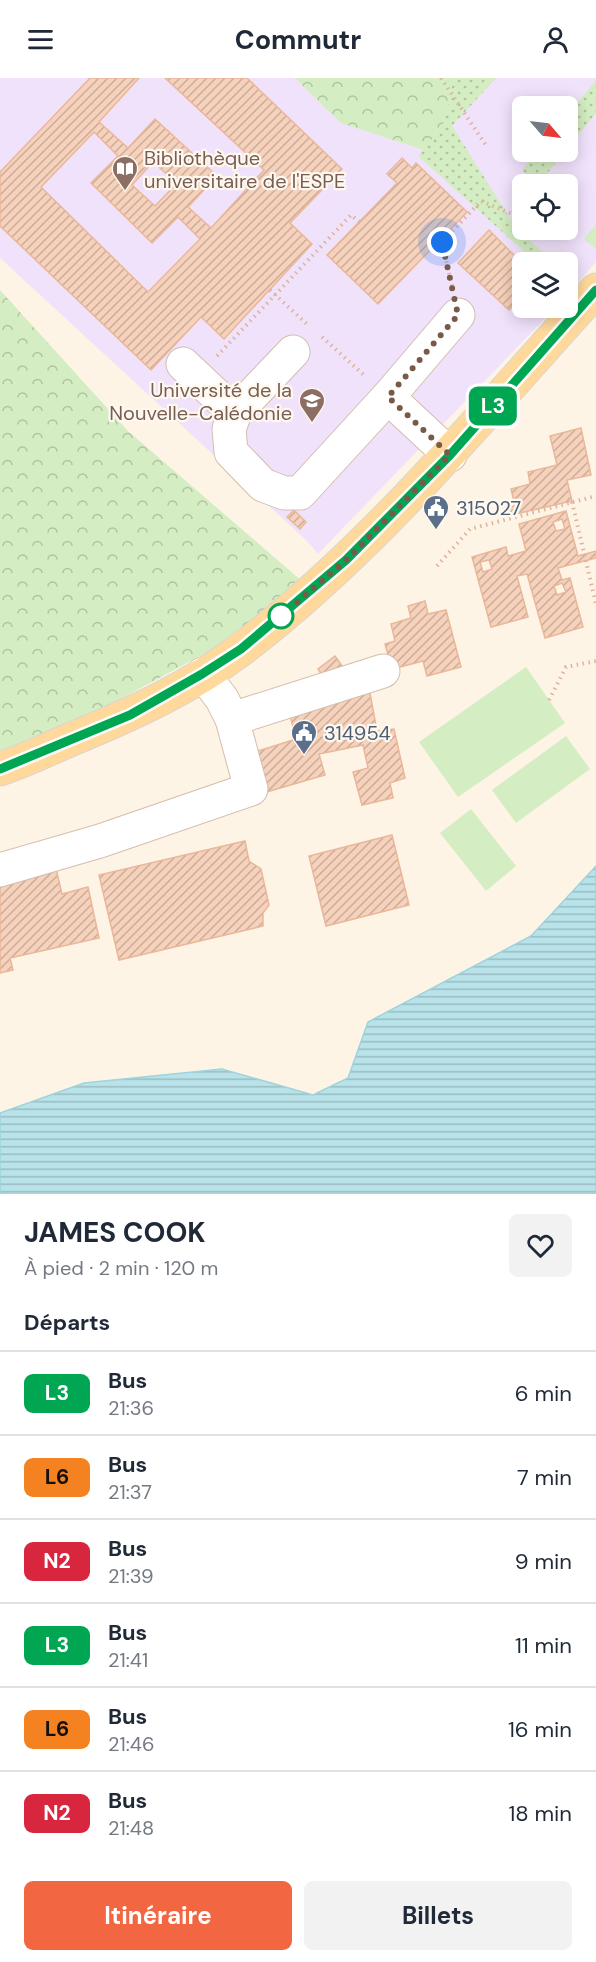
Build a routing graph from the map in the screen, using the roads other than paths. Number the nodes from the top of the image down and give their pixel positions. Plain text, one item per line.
1 (596, 290) edge
2 (458, 315) road end
3 (307, 337) road end
4 (190, 370) road end
5 (388, 397) junction
6 (235, 412) junction
7 (450, 455) junction
8 (383, 671) dead end
9 (202, 674) junction
10 (231, 719) junction
11 (0, 769) edge
12 (0, 870) edge

1 - 7 main road
2 - 5 lane
3 - 6 lane
4 - 6 lane
5 - 6 lane
5 - 7 lane
7 - 9 main road
8 - 10 lane
9 - 10 lane
9 - 11 main road
10 - 12 lane

